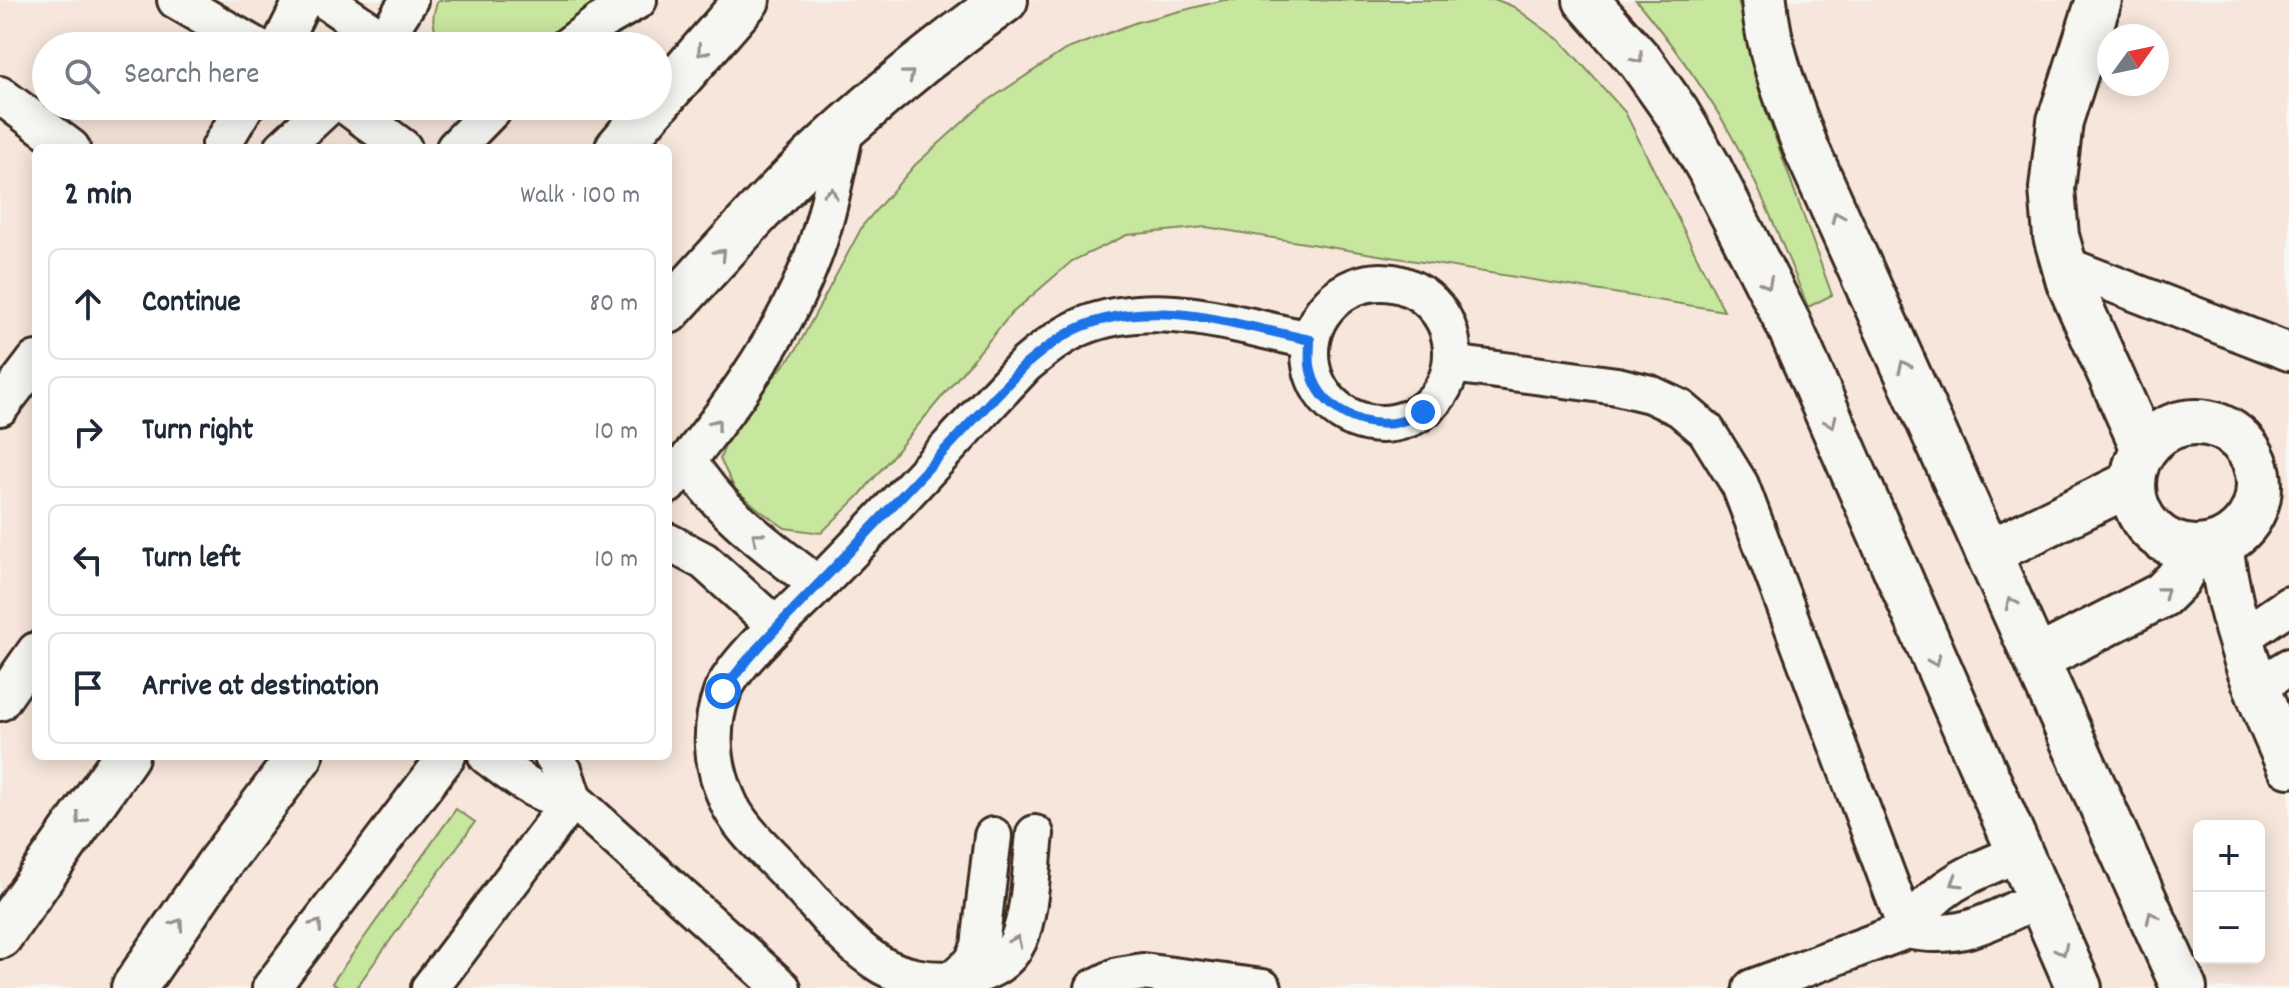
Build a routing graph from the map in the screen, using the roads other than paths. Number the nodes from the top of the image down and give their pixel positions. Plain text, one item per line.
1 (176, 0) edge
2 (303, 0) edge
3 (325, 0) edge
4 (409, 0) edge
5 (638, 0) edge
6 (747, 0) edge
7 (1005, 0) edge
8 (1586, 0) edge
9 (1764, 0) edge
10 (2099, 0) edge
11 (231, 32) edge
12 (287, 32) edge
13 (369, 32) edge
14 (392, 32) edge
15 (587, 32) edge
16 (672, 86) edge
17 (0, 95) edge
18 (32, 119) edge
19 (33, 120) edge
20 (237, 120) edge
21 (313, 120) edge
22 (366, 120) edge
23 (474, 120) edge
24 (642, 120) edge
25 (846, 126) junction
26 (66, 144) edge
27 (222, 144) edge
28 (287, 144) edge
29 (398, 144) edge
30 (458, 144) edge
31 (621, 144) edge
32 (2064, 265) junction
33 (672, 307) edge
34 (1310, 340) junction
35 (2289, 352) edge
36 (1452, 364) junction
37 (32, 365) edge
38 (0, 407) edge
39 (2138, 466) junction
40 (2274, 468) edge
41 (678, 472) edge
42 (672, 544) edge
43 (2207, 546) junction
44 (1988, 553) junction
45 (818, 585) junction
46 (2289, 605) edge
47 (776, 626) junction
48 (2238, 640) junction
49 (32, 657) edge
50 (2037, 659) junction
51 (2272, 678) edge
52 (0, 702) edge
53 (123, 760) edge
54 (297, 760) edge
55 (444, 760) edge
56 (493, 760) edge
57 (556, 760) edge
58 (2289, 765) edge
59 (573, 799) junction
60 (1035, 834) dead end
61 (993, 836) dead end
62 (2019, 853) junction
63 (2039, 898) junction
64 (1907, 930) junction
65 (0, 936) edge
66 (953, 980) junction
67 (1774, 985) edge
68 (134, 988) edge
69 (271, 988) edge
70 (430, 988) edge
71 (782, 988) edge
72 (1094, 988) edge
73 (1263, 988) edge
74 (2079, 988) edge
75 (2184, 988) edge

1 - 11 lane
2 - 12 lane
3 - 13 lane
4 - 14 lane
5 - 15 lane
6 -> 16 street
25 -> 7 street
8 -> 62 street
44 -> 9 street
10 - 32 street
17 - 18 lane
19 - 26 lane
20 - 27 lane
21 - 28 lane
22 - 29 lane
23 - 30 lane
24 - 31 street
33 -> 25 street
41 -> 25 lane
32 - 35 lane
32 - 39 street
34 - 36 lane
34 - 36 lane
34 - 45 lane
36 - 64 lane
37 - 38 lane
39 - 40 street
39 - 43 street
39 - 44 street
40 - 43 street
45 -> 41 lane
42 - 47 lane
43 - 48 street
50 -> 43 street
50 -> 44 street
45 - 47 lane
46 - 48 lane
47 - 66 lane
48 - 51 street
49 - 52 lane
75 -> 50 street
51 - 58 street
53 -> 65 street
68 -> 54 street
69 -> 55 lane
56 - 59 lane
57 - 59 lane
59 - 70 lane
59 - 71 lane
66 -> 60 lane
61 - 66 lane
62 - 63 street
62 -> 64 lane
63 - 64 lane
63 -> 74 street
64 - 67 lane
72 - 73 lane

